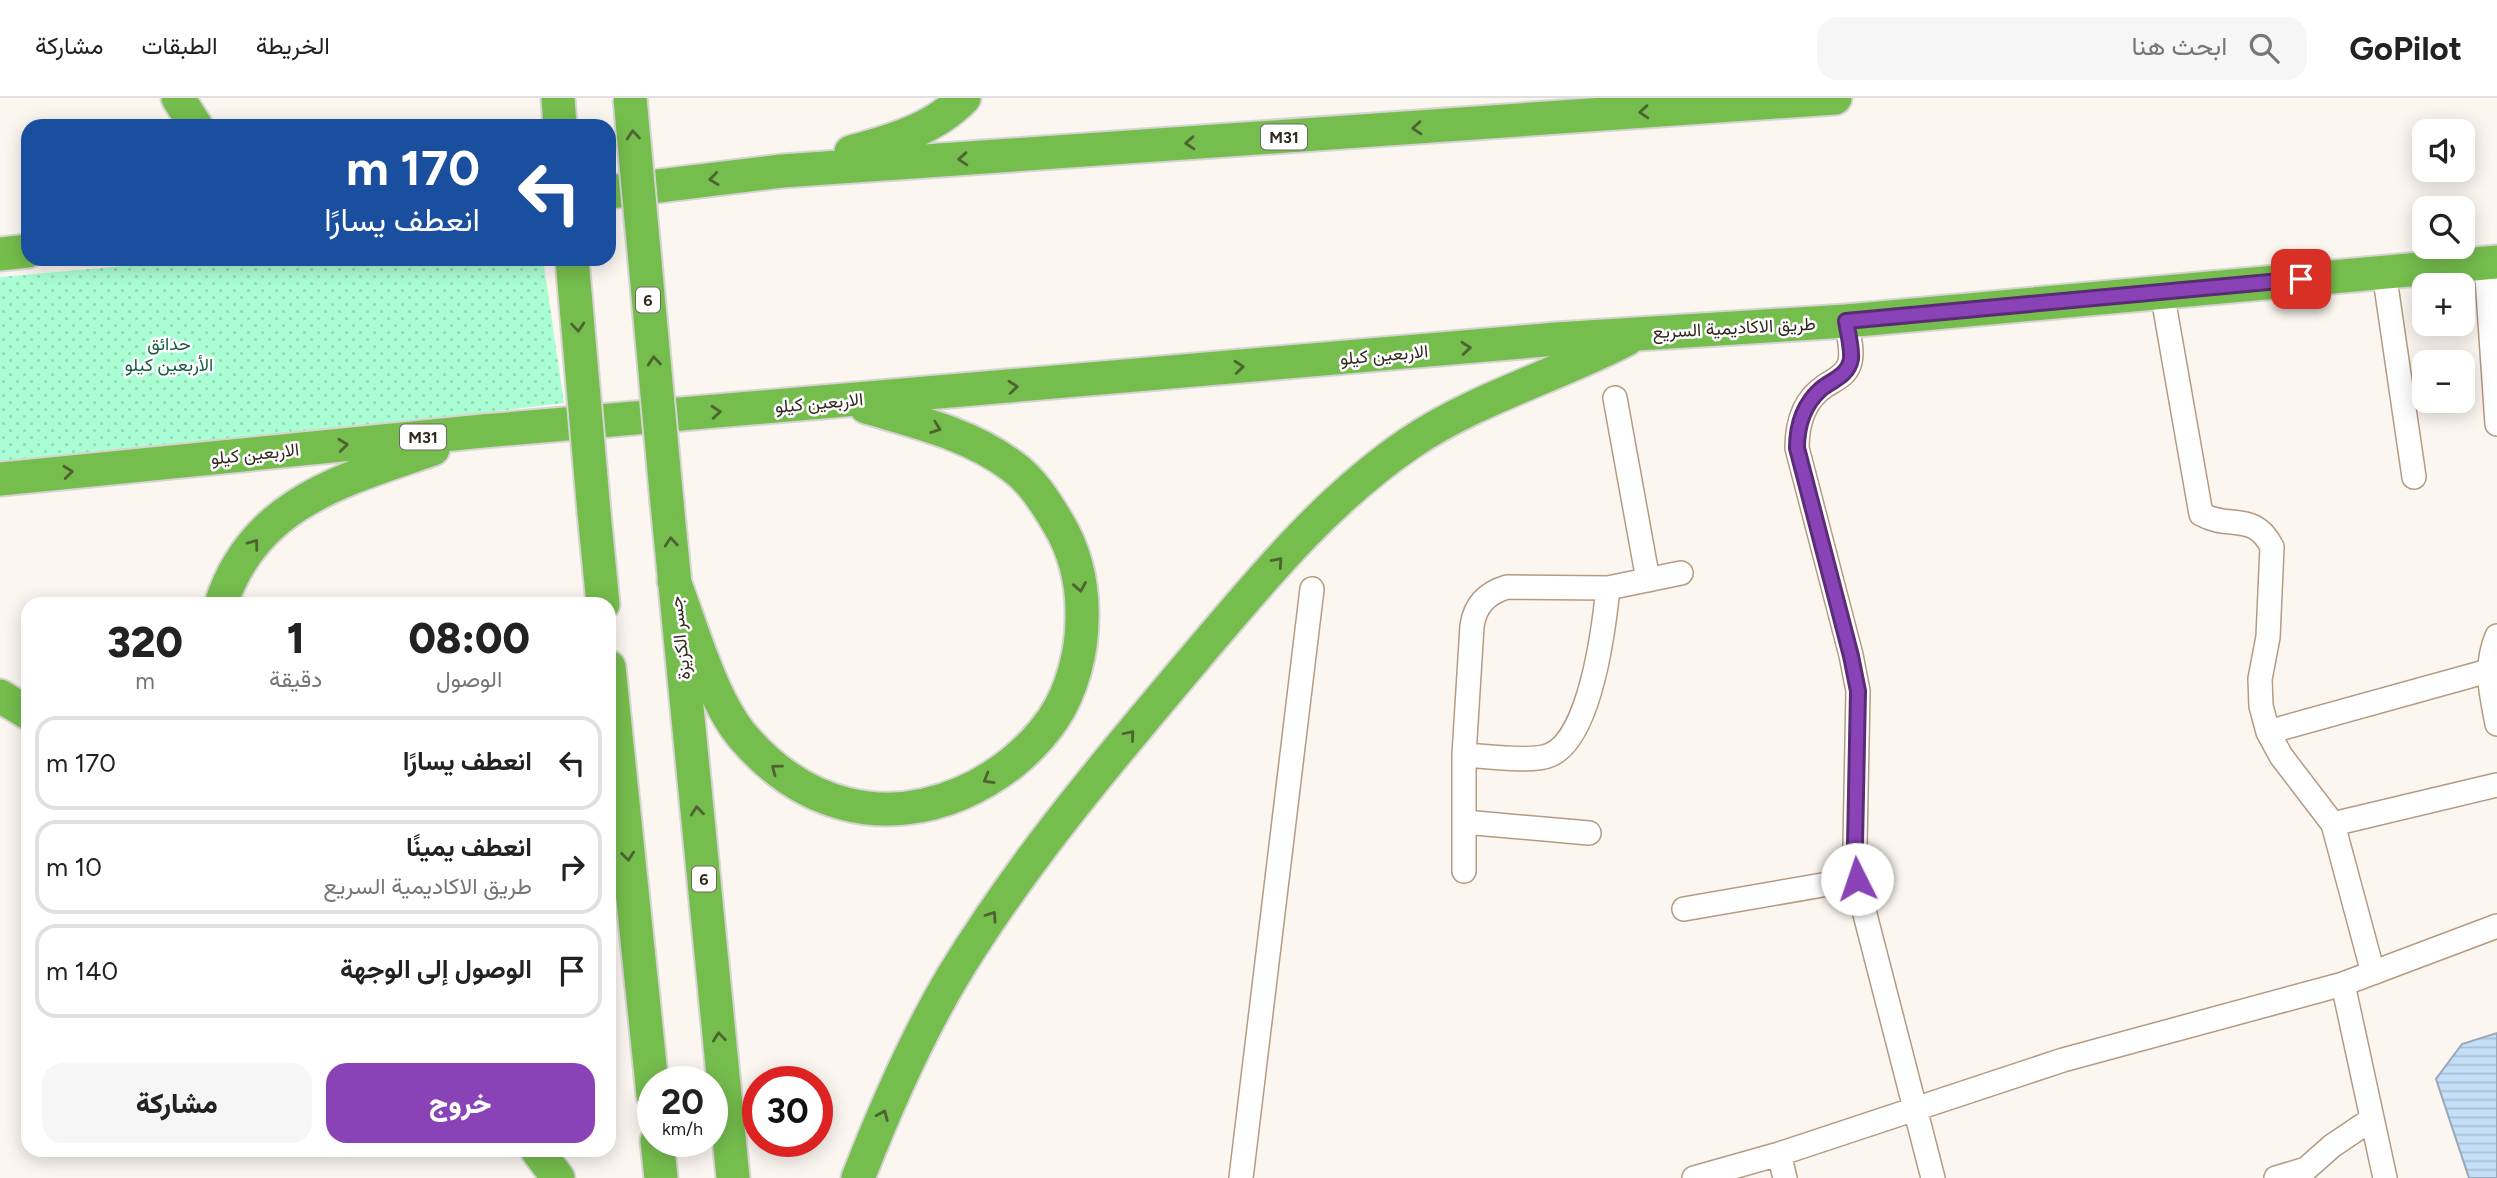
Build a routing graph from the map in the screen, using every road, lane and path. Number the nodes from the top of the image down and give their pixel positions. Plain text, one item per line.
1 (178, 98) edge
2 (558, 98) edge
3 (630, 98) edge
4 (964, 98) edge
5 (1835, 98) edge
6 (1780, 100) edge
7 (192, 119) edge
8 (560, 119) edge
9 (782, 171) junction
10 (616, 191) edge
11 (21, 252) edge
12 (0, 254) edge
13 (2491, 262) edge
14 (573, 266) edge
15 (2384, 272) junction
16 (2162, 292) junction
17 (1846, 321) junction
18 (1640, 333) junction
19 (1615, 398) dead end
20 (847, 401) junction
21 (2497, 424) edge
22 (483, 431) junction
23 (2414, 477) dead end
24 (0, 479) edge
25 (597, 553) junction
26 (1681, 573) dead end
27 (1648, 580) junction
28 (674, 581) junction
29 (1608, 587) junction
30 (1312, 589) dead end
31 (224, 597) edge
32 (594, 597) edge
33 (602, 597) edge
34 (2497, 636) edge
35 (2488, 671) junction
36 (0, 696) edge
37 (21, 709) edge
38 (2497, 724) edge
39 (2268, 732) junction
40 (616, 735) edge
41 (1464, 755) junction
42 (2497, 785) edge
43 (1464, 822) junction
44 (2333, 824) junction
45 (1589, 833) dead end
46 (1464, 871) dead end
47 (1857, 879) junction
48 (1684, 909) dead end
49 (2497, 926) edge
50 (2373, 973) junction
51 (2343, 984) junction
52 (650, 1066) edge
53 (1916, 1108) junction
54 (2372, 1119) junction
55 (1779, 1154) junction
56 (542, 1157) edge
57 (659, 1157) edge
58 (558, 1178) edge
59 (661, 1178) edge
60 (733, 1178) edge
61 (858, 1178) edge
62 (1241, 1178) edge
63 (1694, 1178) edge
64 (1785, 1178) edge
65 (1933, 1178) edge
66 (2276, 1178) edge
67 (2385, 1178) edge

1 - 7 highway
2 - 8 highway
28 -> 3 highway, جسر الكزيزة / 6, bridge
4 - 9 highway
5 - 6 highway
6 -> 9 highway, M31
9 -> 10 highway, M31
11 - 12 highway
13 - 15 highway, طريق الاكاديمية السريع
13 - 21 street
14 -> 25 highway, bridge
15 - 16 highway, طريق الاكاديمية السريع
15 - 23 street
16 - 17 highway, طريق الاكاديمية السريع
16 - 39 street
17 - 18 highway, طريق الاكاديمية السريع
17 - 47 street
20 -> 18 highway, الاربعين كيلو / M31
61 -> 18 highway
19 - 27 street
22 -> 20 highway, الاربعين كيلو / M31
20 -> 28 highway
24 -> 22 highway, الاربعين كيلو / M31
31 -> 22 highway
25 - 32 highway
25 - 33 highway
26 - 27 street
27 - 29 street
60 -> 28 highway, جسر الكزيزة / 6
29 - 41 street
29 - 41 street
30 - 62 street
34 - 35 street
35 - 38 street
35 - 39 street
36 - 37 highway
39 - 44 street
40 -> 52 highway
41 - 43 street
42 - 44 street
43 - 45 street
43 - 46 street
44 - 50 street
47 - 48 street
47 - 53 street
49 - 50 street
50 - 51 street
51 - 53 street
51 - 54 street
53 - 55 street
53 - 65 street
54 - 66 street
54 - 67 street
55 - 63 street
55 - 64 street
56 - 58 highway
57 - 59 highway

